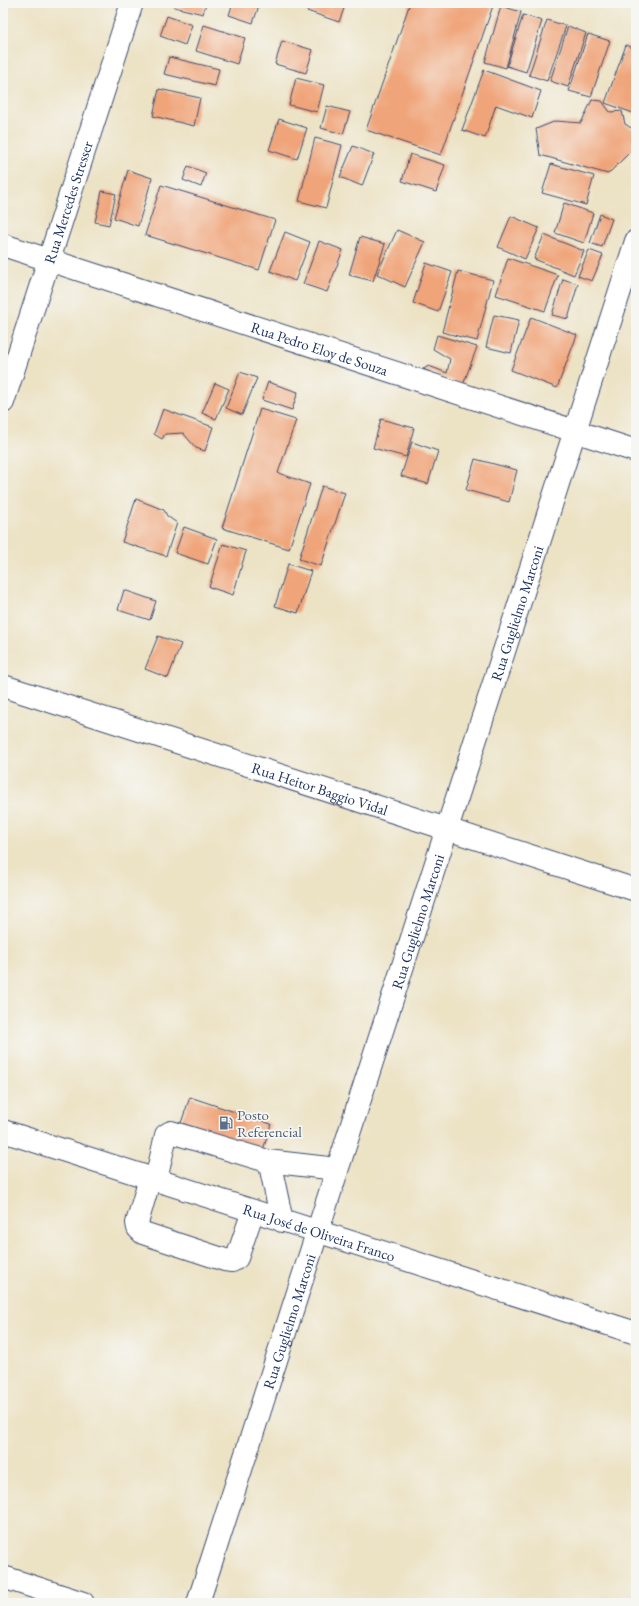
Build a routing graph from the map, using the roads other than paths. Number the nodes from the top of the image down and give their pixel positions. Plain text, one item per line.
1 (132, 3) edge
2 (636, 240) edge
3 (3, 244) edge
4 (49, 260) junction
5 (3, 402) edge
6 (575, 431) junction
7 (636, 451) edge
8 (3, 686) edge
9 (447, 829) junction
10 (636, 890) edge
11 (3, 1131) edge
12 (267, 1161) junction
13 (337, 1169) junction
14 (153, 1179) junction
15 (253, 1211) junction
16 (282, 1221) junction
17 (318, 1232) junction
18 (636, 1333) edge
19 (3, 1577) edge
20 (84, 1603) edge
21 (198, 1603) edge

1 - 4 street, Rua Mercedes Stresser
2 - 6 street, Rua Guglielmo Marconi
3 - 4 street, Rua Pedro Eloy de Souza
4 - 5 street, Rua Mercedes Stresser
4 - 6 street, Rua Pedro Eloy de Souza
6 - 7 street, Rua Pedro Eloy de Souza
6 - 9 street, Rua Guglielmo Marconi
8 - 9 street, Rua Heitor Baggio Vidal
9 - 10 street, Rua Heitor Baggio Vidal
9 - 13 street, Rua Guglielmo Marconi
11 - 14 street, Rua José de Oliveira Franco
12 - 13 street
12 - 14 street
12 - 16 street
13 - 17 street, Rua Guglielmo Marconi
14 - 15 street, Rua José de Oliveira Franco
14 - 15 street
15 - 16 street, Rua José de Oliveira Franco
16 - 17 street, Rua José de Oliveira Franco
17 - 18 street, Rua José de Oliveira Franco
17 - 21 street, Rua Guglielmo Marconi
19 - 20 street

